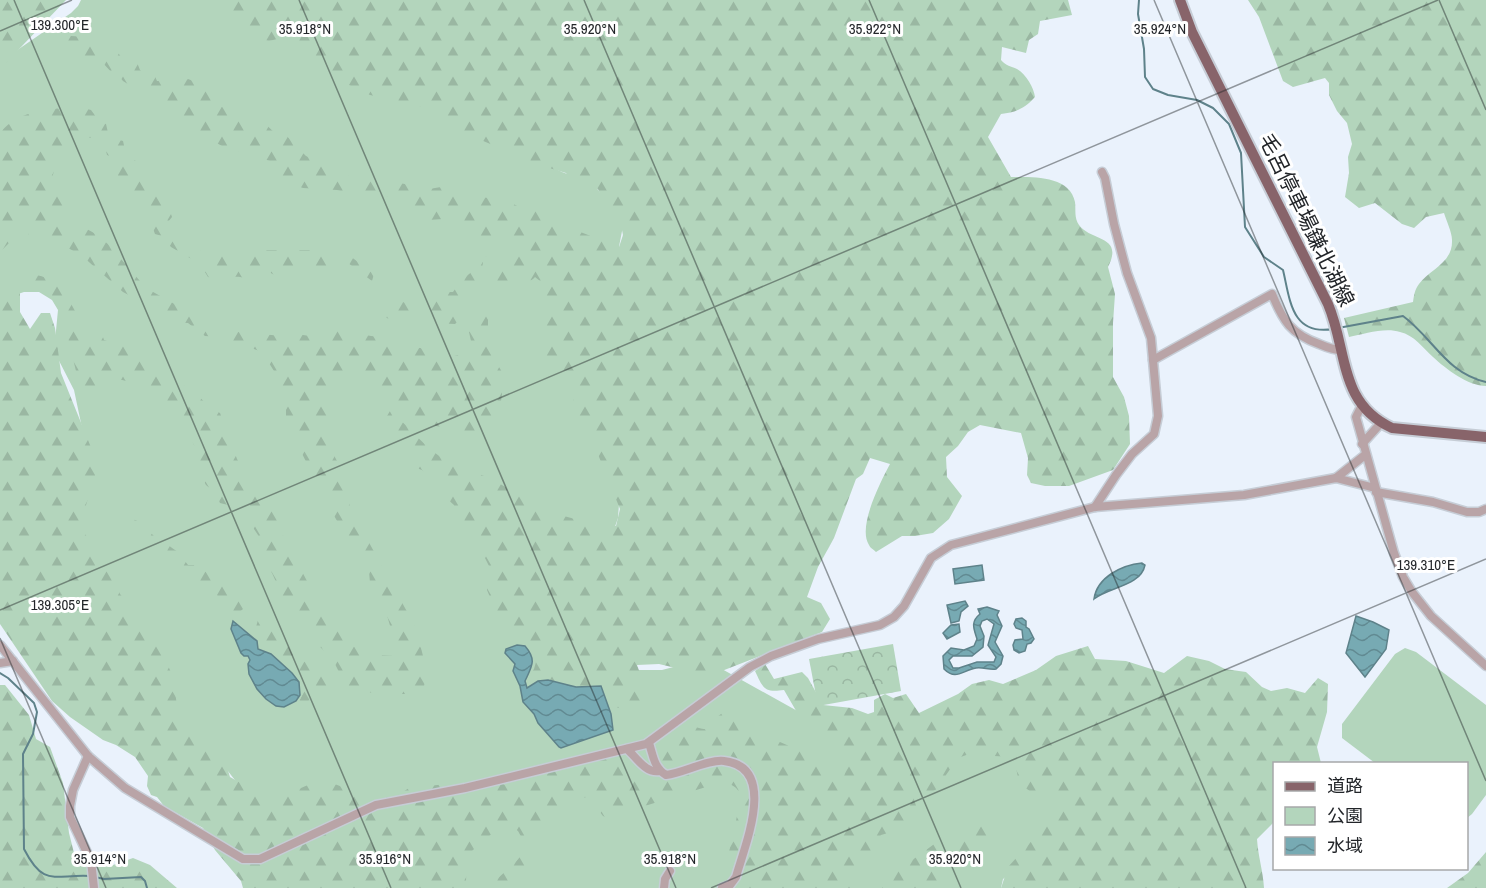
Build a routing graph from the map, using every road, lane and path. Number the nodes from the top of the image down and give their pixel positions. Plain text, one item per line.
1 (1180, 0) edge
2 (1102, 172) dead end
3 (1341, 350) junction
4 (1153, 360) junction
5 (1362, 405) junction
6 (1381, 423) junction
7 (1486, 437) edge
8 (1362, 444) junction
9 (1365, 455) junction
10 (1336, 478) junction
11 (1376, 490) junction
12 (1095, 507) junction
13 (1486, 509) edge
14 (0, 645) edge
15 (13, 661) junction
16 (0, 663) edge
17 (1486, 666) edge
18 (649, 743) junction
19 (627, 749) junction
20 (88, 756) junction
21 (660, 771) junction
22 (670, 871) dead end
23 (94, 888) edge
24 (664, 888) edge
25 (722, 888) edge

1 - 3 main road, 毛呂停車場鎌北湖線
2 - 4 street
3 - 4 street
3 - 5 main road, 毛呂停車場鎌北湖線
4 - 12 street
5 - 6 main road, 毛呂停車場鎌北湖線
5 - 8 street
6 - 7 main road
6 - 8 street
8 - 9 street
9 - 10 street
9 - 11 street
10 - 11 street
10 - 12 street
11 - 13 street
11 - 17 street
12 - 18 street
14 - 15 street
15 - 16 street
15 - 20 street
18 - 19 street
18 - 21 street
19 - 20 street
19 - 21 street
20 - 23 street
21 - 25 street
22 - 24 street

